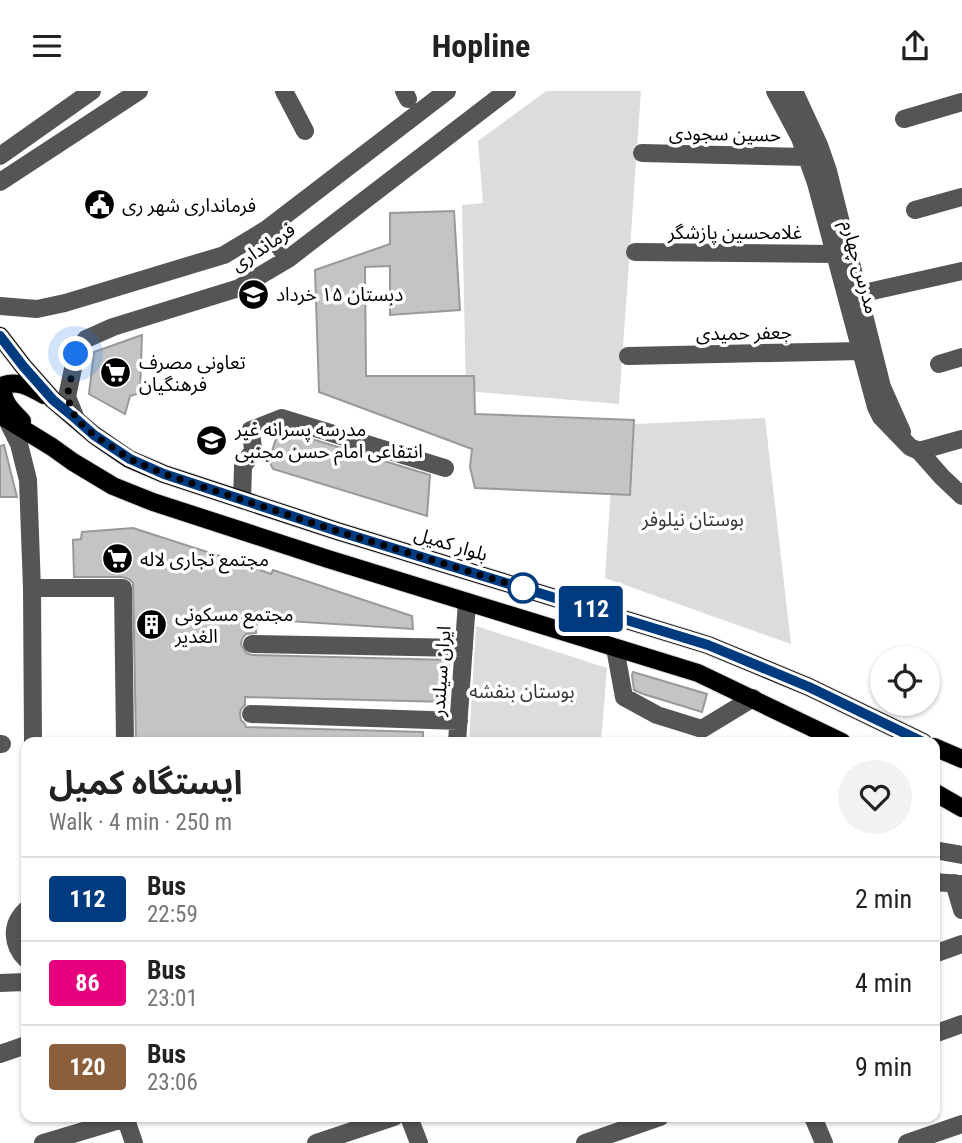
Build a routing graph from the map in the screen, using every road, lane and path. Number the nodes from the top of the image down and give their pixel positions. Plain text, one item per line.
1 (92, 91) edge
2 (139, 91) edge
3 (284, 91) edge
4 (447, 91) edge
5 (507, 91) edge
6 (775, 91) edge
7 (794, 91) edge
8 (962, 102) edge
9 (904, 119) dead end
10 (305, 131) dead end
11 (642, 153) dead end
12 (0, 156) edge
13 (807, 157) junction
14 (0, 182) edge
15 (962, 197) edge
16 (915, 210) dead end
17 (267, 229) junction
18 (635, 252) dead end
19 (835, 254) junction
20 (288, 259) junction
21 (962, 271) edge
22 (859, 294) junction
23 (0, 306) edge
24 (0, 336) edge
25 (861, 351) junction
26 (628, 356) dead end
27 (962, 357) edge
28 (939, 363) dead end
29 (53, 400) junction
30 (4, 418) edge
31 (76, 419) junction
32 (962, 439) edge
33 (52, 447) junction
34 (914, 449) junction
35 (445, 468) dead end
36 (962, 496) edge
37 (242, 500) junction
38 (32, 589) junction
39 (467, 602) junction
40 (252, 644) dead end
41 (615, 648) junction
42 (464, 649) junction
43 (752, 698) junction
44 (251, 714) dead end
45 (459, 721) junction
46 (33, 737) edge
47 (125, 737) edge
48 (457, 737) edge
49 (832, 737) edge
50 (913, 737) edge
51 (940, 750) edge
52 (962, 759) edge
53 (940, 795) edge
54 (962, 808) edge
55 (940, 851) edge
56 (962, 855) edge
57 (940, 882) edge
58 (958, 884) edge
59 (962, 910) edge
60 (21, 916) edge
61 (962, 944) edge
62 (0, 952) edge
63 (940, 952) edge
64 (21, 953) edge
65 (21, 956) edge
66 (0, 982) edge
67 (21, 982) edge
68 (962, 1024) edge
69 (940, 1032) edge
70 (21, 1047) edge
71 (0, 1054) edge
72 (111, 1122) edge
73 (128, 1122) edge
74 (379, 1122) edge
75 (411, 1122) edge
76 (646, 1122) edge
77 (815, 1122) edge
78 (962, 1124) edge
79 (43, 1143) edge
80 (134, 1143) edge
81 (316, 1143) edge
82 (419, 1143) edge
83 (585, 1143) edge
84 (824, 1143) edge
85 (907, 1143) edge

1 - 12 street
2 - 14 street
3 - 10 street
4 - 17 street, فرمانداری
5 - 20 street, فرمانداری
6 - 13 street, مدرس چهارم
7 - 22 street, مدرس چهارم
8 - 9 street
11 - 13 street, حسین سجودی
13 - 19 street, مدرس چهارم
15 - 16 street
17 - 20 street
17 - 23 street, فرمانداری
18 - 19 street, غلامحسین پازشگر
19 - 25 street, مدرس چهارم
20 - 31 street, فرمانداری
21 - 22 street
22 - 34 street, مدرس چهارم
24 - 29 main road, بلوار کمیل
25 - 26 street, جعفر حمیدی
25 - 34 street, مدرس چهارم
27 - 28 street
29 - 31 main road, بلوار کمیل
29 - 33 main road
30 - 33 main road
30 - 38 street
31 - 37 main road, بلوار کمیل
32 - 34 street
33 - 39 main road
34 - 36 street, مدرس چهارم
35 - 37 street
37 - 50 main road, بلوار کمیل
38 - 46 street
38 - 47 street
39 - 41 main road
39 - 42 street, ایران سیلندر
40 - 42 street
41 - 43 main road
41 - 43 street
42 - 45 street, ایران سیلندر
43 - 49 main road
44 - 45 street
45 - 48 street, ایران سیلندر
51 - 52 main road
53 - 54 main road
55 - 56 street
57 - 58 street
58 - 59 street
60 - 64 street
61 - 63 street
62 - 65 street
66 - 67 street
68 - 69 street
70 - 71 street
72 - 79 street
73 - 80 street
74 - 81 street
75 - 82 street
76 - 83 street
77 - 84 street
78 - 85 street

